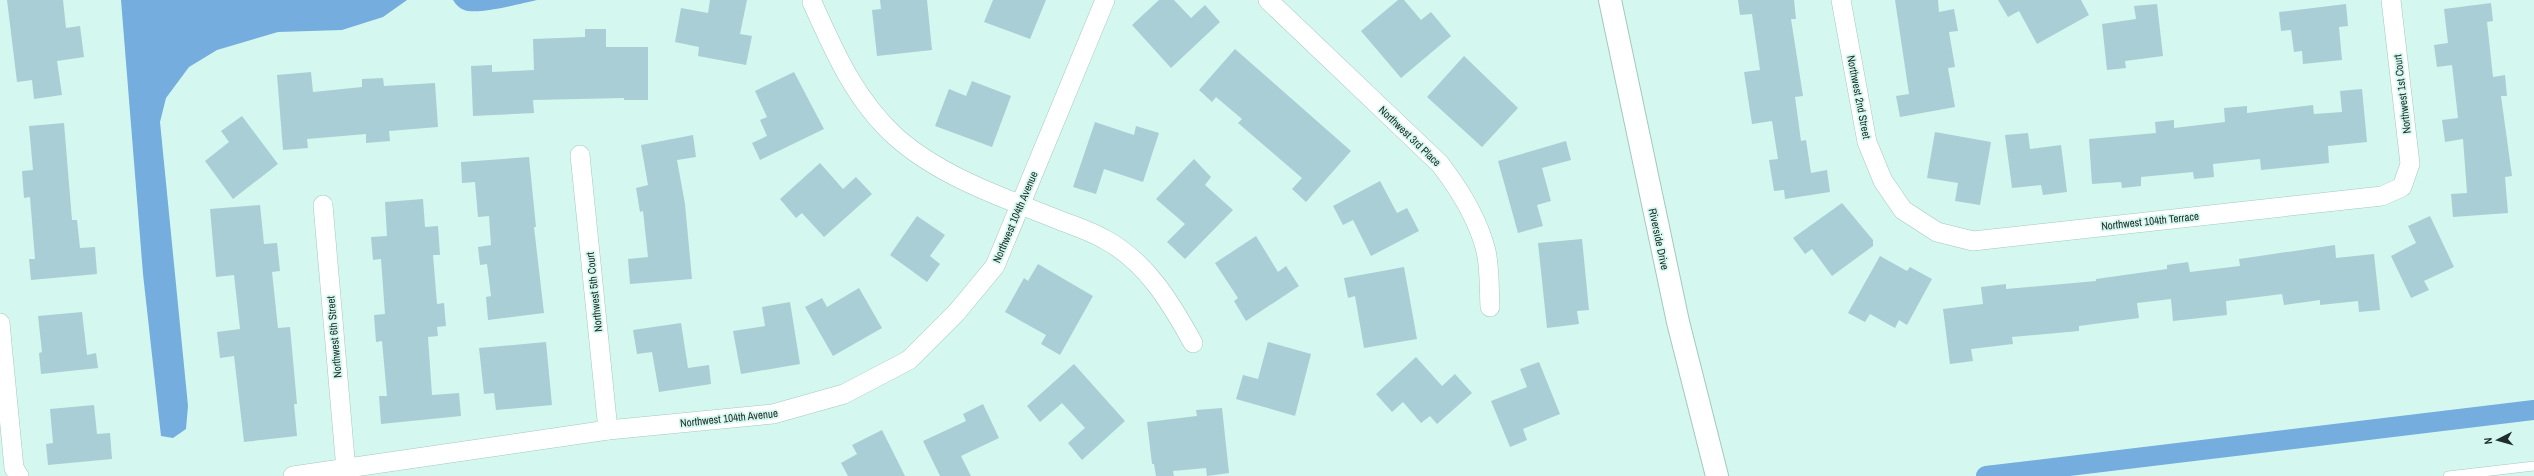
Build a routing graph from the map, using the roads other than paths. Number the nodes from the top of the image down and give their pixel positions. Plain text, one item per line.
1 (1106, 0) edge
2 (1268, 0) edge
3 (1610, 0) edge
4 (1841, 0) edge
5 (2391, 0) edge
6 (812, 2) dead end
7 (580, 155) dead end
8 (2402, 187) joint
9 (323, 205) dead end
10 (1020, 205) junction
11 (1903, 210) joint
12 (1490, 307) dead end
13 (0, 323) edge
14 (1193, 343) dead end
15 (608, 430) junction
16 (2534, 466) edge
17 (1714, 467) edge
18 (346, 470) junction
19 (19, 476) edge
20 (293, 476) edge
21 (2448, 476) edge

1 - 10 street, Northwest 104th Avenue
2 - 12 street, Northwest 3rd Place
3 - 17 street, Riverside Drive
4 - 11 street, Northwest 2nd Street
5 - 8 street, Northwest 1st Court
6 - 10 street
7 - 15 street, Northwest 5th Court
8 - 11 street, Northwest 104th Terrace
9 - 18 street, Northwest 6th Street
10 - 14 street
10 - 15 street, Northwest 104th Avenue
13 - 19 street
15 - 18 street, Northwest 104th Avenue
16 - 21 lane
18 - 20 street, Northwest 104th Avenue

